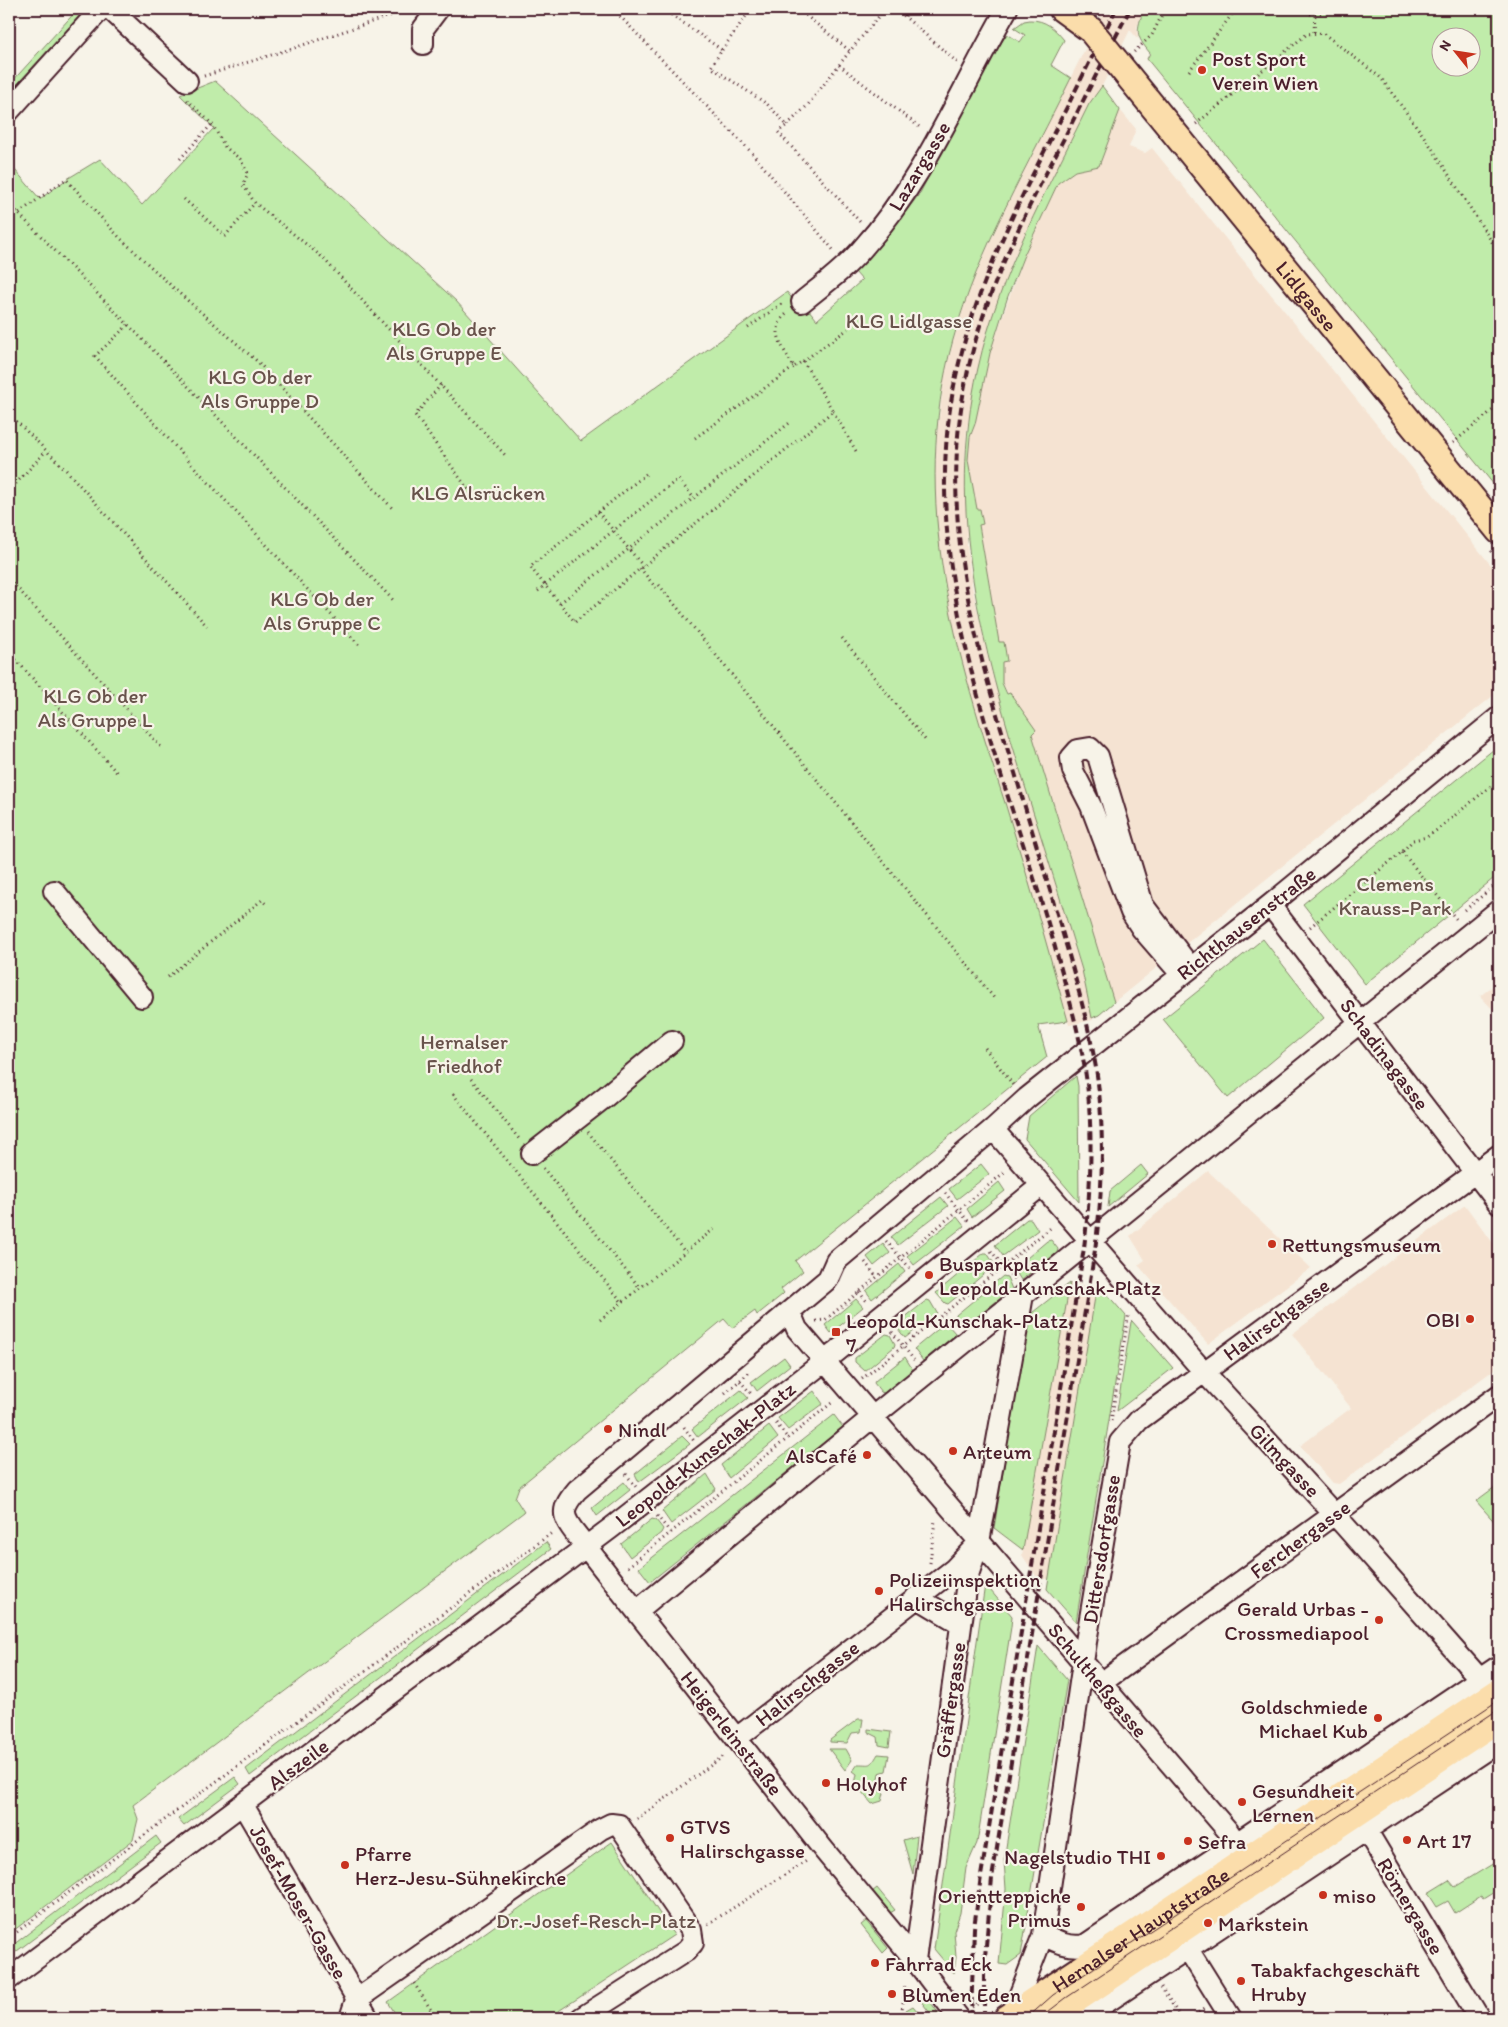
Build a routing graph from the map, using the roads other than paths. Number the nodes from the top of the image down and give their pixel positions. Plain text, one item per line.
1 (101, 9) edge
2 (110, 9) edge
3 (438, 9) edge
4 (1007, 9) edge
5 (1062, 9) edge
6 (1089, 24) edge
7 (423, 44) dead end
8 (187, 90) road end
9 (9, 111) edge
10 (796, 300) road end
11 (1499, 530) edge
12 (1499, 717) edge
13 (54, 891) dead end
14 (1270, 905) junction
15 (1499, 910) edge
16 (1186, 970) junction
17 (142, 997) dead end
18 (1360, 1022) junction
19 (672, 1041) dead end
20 (993, 1130) junction
21 (532, 1154) road end
22 (1499, 1155) edge
23 (1476, 1172) junction
24 (1042, 1185) junction
25 (1499, 1204) edge
26 (1090, 1240) junction
27 (1024, 1294) junction
28 (793, 1320) junction
29 (825, 1361) junction
30 (1204, 1372) junction
31 (1499, 1395) edge
32 (872, 1417) junction
33 (1119, 1427) joint
34 (1334, 1514) junction
35 (979, 1542) junction
36 (586, 1547) junction
37 (916, 1597) junction
38 (637, 1611) junction
39 (961, 1624) junction
40 (1084, 1662) junction
41 (1499, 1666) edge
42 (1101, 1683) junction
43 (1495, 1692) edge
44 (1499, 1719) edge
45 (737, 1738) junction
46 (1499, 1742) edge
47 (243, 1805) junction
48 (1353, 1811) junction
49 (1249, 1861) junction
50 (1175, 1929) junction
51 (1043, 1935) junction
52 (915, 1960) junction
53 (9, 1979) edge
54 (353, 2009) edge
55 (1014, 2011) edge
56 (963, 2016) edge
57 (368, 2018) edge
58 (581, 2018) edge
59 (1049, 2018) edge
60 (1083, 2018) edge
61 (1231, 2018) edge
62 (1479, 2018) edge

1 - 9 street
2 - 8 street
3 - 7 street
4 - 10 street, Lazargasse
5 - 6 main road
6 - 11 main road, Lidlgasse, bridge
12 - 14 street, Richthausenstraße
13 - 17 street
14 - 16 street, Richthausenstraße
14 - 18 street, Schadinagasse
15 - 18 street
16 - 16 street
16 - 20 street, Richthausenstraße
18 - 23 street, Schadinagasse
18 - 26 street
19 - 21 street
20 - 24 street
20 - 28 street
22 - 23 street, Halirschgasse
23 - 25 street, Schadinagasse
23 - 30 street, Halirschgasse
24 - 26 street
24 - 29 street, Leopold-Kunschak-Platz
26 - 27 street
26 - 30 street, Gilmgasse
27 - 32 street
27 - 35 street, Gräffergasse
28 - 29 street
28 - 36 street
29 - 32 street
29 - 36 street, Leopold-Kunschak-Platz
30 - 33 street, Halirschgasse
30 - 34 street, Gilmgasse
31 - 34 street, Ferchergasse
32 - 35 street, Schultheßgasse
32 - 38 street
33 - 40 street, Dittersdorfgasse
34 - 42 street, Ferchergasse
34 - 43 street, Gilmgasse
35 - 37 street, Halirschgasse
35 - 39 street, Gräffergasse
35 - 40 street, Schultheßgasse
36 - 38 street
36 - 47 street, Alszeile
37 - 39 street
37 - 45 street, Halirschgasse
38 - 45 street, Heigerleinstraße
39 - 52 street, Gräffergasse
40 - 42 street, Schultheßgasse
40 - 51 street, Dittersdorfgasse
41 - 43 street, Hernalser Hauptstraße
42 - 49 street, Schultheßgasse
43 - 48 main road, Hernalser Hauptstraße
43 - 49 street, Hernalser Hauptstraße
44 - 48 main road, Hernalser Hauptstraße
45 - 52 street, Heigerleinstraße
46 - 48 street, Hernalser Hauptstraße
47 - 53 street, Alszeile
47 - 54 street, Josef-Moser-Gasse
48 - 49 main road, Hernalser Hauptstraße
48 - 50 street, Hernalser Hauptstraße
48 - 62 street, Römergasse
49 - 50 main road, Hernalser Hauptstraße
49 - 51 street, Hernalser Hauptstraße
50 - 55 main road, Hernalser Hauptstraße
50 - 59 main road, Hernalser Hauptstraße
50 - 60 street, Hernalser Hauptstraße
50 - 61 street
51 - 55 street, Dittersdorfgasse
52 - 56 street, Heigerleinstraße
54 - 57 street
54 - 58 street

